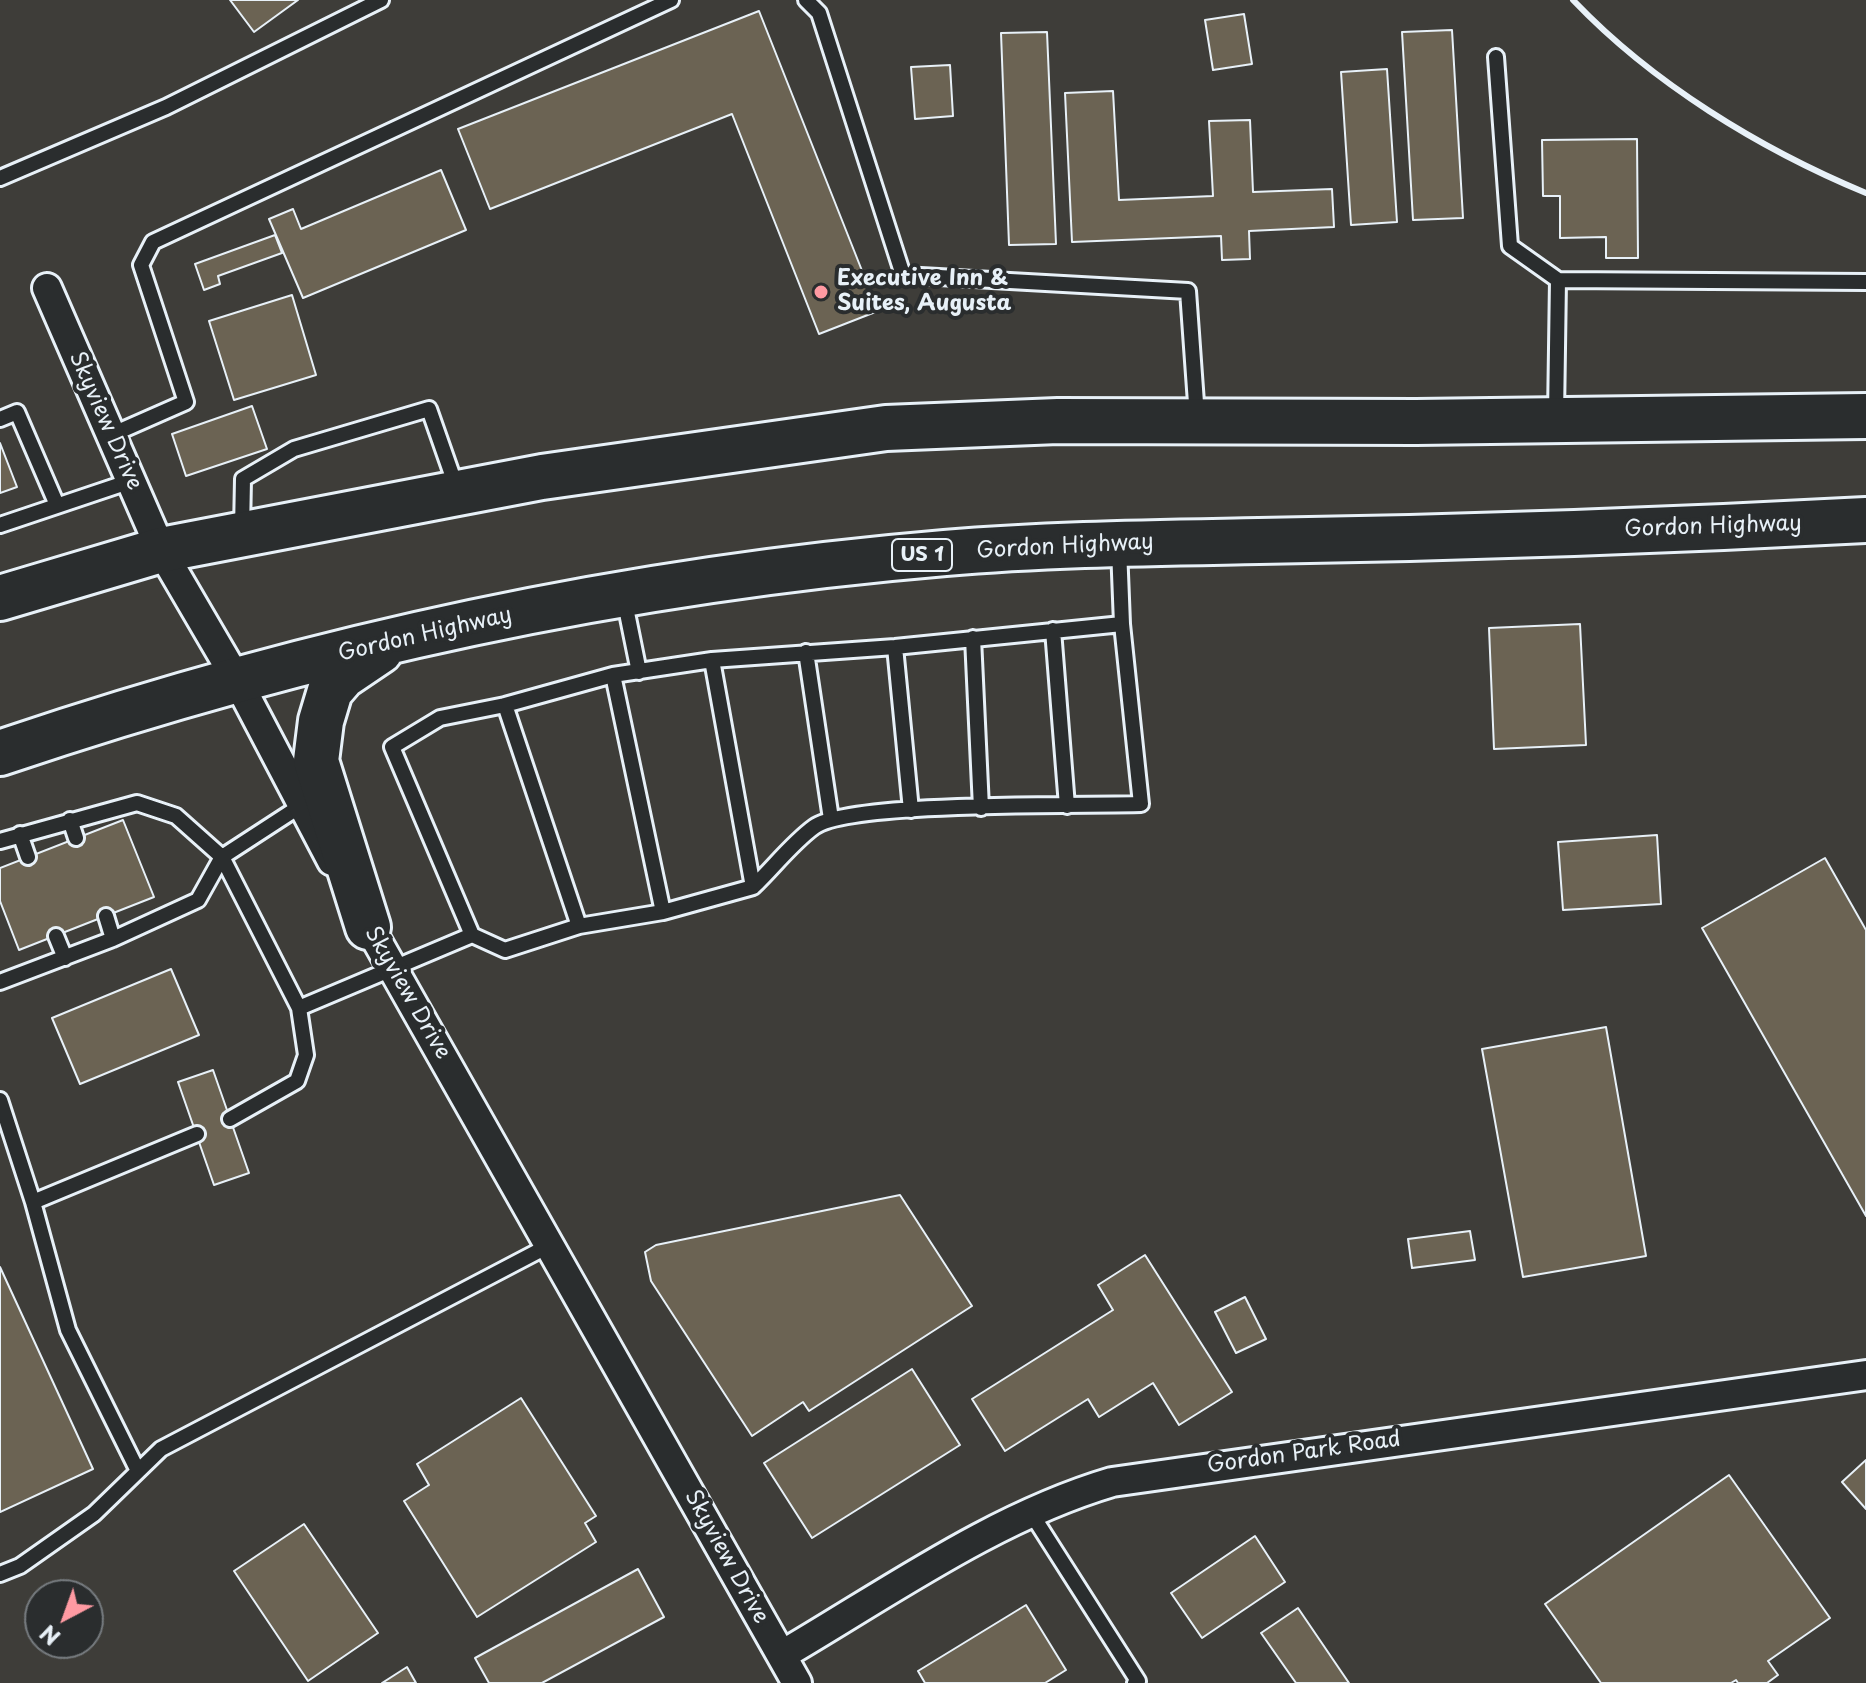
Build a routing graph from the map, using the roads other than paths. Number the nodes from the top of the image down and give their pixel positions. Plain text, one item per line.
1 (381, 0) edge
2 (671, 0) edge
3 (806, 0) edge
4 (1496, 57) dead end
5 (0, 178) edge
6 (1558, 280) junction
7 (1866, 282) edge
8 (47, 288) dead end
9 (1866, 416) edge
10 (0, 419) edge
11 (1198, 421) junction
12 (1556, 421) junction
13 (111, 435) junction
14 (131, 481) junction
15 (458, 493) junction
16 (57, 505) junction
17 (1866, 520) edge
18 (0, 525) edge
19 (242, 535) junction
20 (1119, 543) junction
21 (161, 550) junction
22 (623, 591) junction
23 (0, 598) edge
24 (1122, 624) junction
25 (1053, 630) junction
26 (973, 638) junction
27 (394, 642) junction
28 (895, 647) junction
29 (806, 652) junction
30 (712, 660) junction
31 (639, 672) junction
32 (613, 675) junction
33 (237, 680) junction
34 (505, 705) junction
35 (0, 753) edge
36 (302, 805) junction
37 (1067, 806) junction
38 (981, 808) junction
39 (911, 810) junction
40 (831, 819) junction
41 (70, 820) junction
42 (20, 834) junction
43 (76, 838) dead end
44 (0, 841) edge
45 (28, 857) dead end
46 (222, 857) junction
47 (753, 887) junction
48 (663, 912) junction
49 (106, 916) dead end
50 (579, 926) junction
51 (368, 927) junction
52 (472, 935) junction
53 (56, 936) dead end
54 (113, 939) junction
55 (65, 958) junction
56 (392, 968) junction
57 (0, 982) edge
58 (299, 1008) junction
59 (0, 1100) edge
60 (230, 1119) dead end
61 (197, 1134) dead end
62 (33, 1202) junction
63 (550, 1245) junction
64 (1866, 1375) edge
65 (137, 1469) junction
66 (1031, 1513) junction
67 (0, 1574) edge
68 (782, 1655) junction
69 (797, 1683) edge
70 (1135, 1683) edge

1 - 5 lane
2 - 13 lane
3 - 11 lane
4 - 6 lane
6 - 7 lane
6 - 12 lane
8 - 13 street, Skyview Drive
9 - 12 highway
10 - 16 lane
11 - 12 highway
11 - 15 highway
13 - 14 street, Skyview Drive
14 - 16 lane
14 - 21 street, Skyview Drive
15 - 19 highway
15 - 19 lane
16 - 18 lane
17 - 20 highway, Gordon Highway / US 1
19 - 21 highway
20 - 22 highway, Gordon Highway / US 1
20 - 24 lane
21 - 23 highway
21 - 33 street, Skyview Drive
22 - 27 highway, Gordon Highway / US 1
22 - 31 lane
24 - 25 lane
24 - 37 lane
25 - 26 lane
25 - 37 lane
26 - 28 lane
26 - 38 lane
27 - 33 highway, Gordon Highway / US 1
27 - 51 highway
28 - 29 lane
28 - 39 lane
29 - 30 lane
29 - 40 lane
30 - 31 lane
30 - 47 lane
31 - 32 lane
32 - 34 lane
32 - 48 lane
33 - 35 highway, Gordon Highway / US 1
33 - 36 street, Skyview Drive
34 - 50 lane
34 - 52 lane
36 - 46 lane
36 - 51 street, Skyview Drive
37 - 38 lane
38 - 39 lane
39 - 40 lane
40 - 47 lane
41 - 42 lane
41 - 43 lane
41 - 46 lane
42 - 44 lane
42 - 45 lane
46 - 54 lane
46 - 58 lane
47 - 48 lane
48 - 50 lane
49 - 54 lane
50 - 52 lane
51 - 56 street, Skyview Drive
52 - 56 lane
53 - 55 lane
54 - 55 lane
55 - 57 lane
56 - 58 lane
56 - 63 street, Skyview Drive
58 - 60 lane
59 - 62 lane
61 - 62 lane
62 - 65 lane
63 - 65 lane
63 - 68 street, Skyview Drive
64 - 66 street, Gordon Park Road
65 - 67 lane
66 - 68 street, Gordon Park Road
66 - 70 lane
68 - 69 street, Skyview Drive

